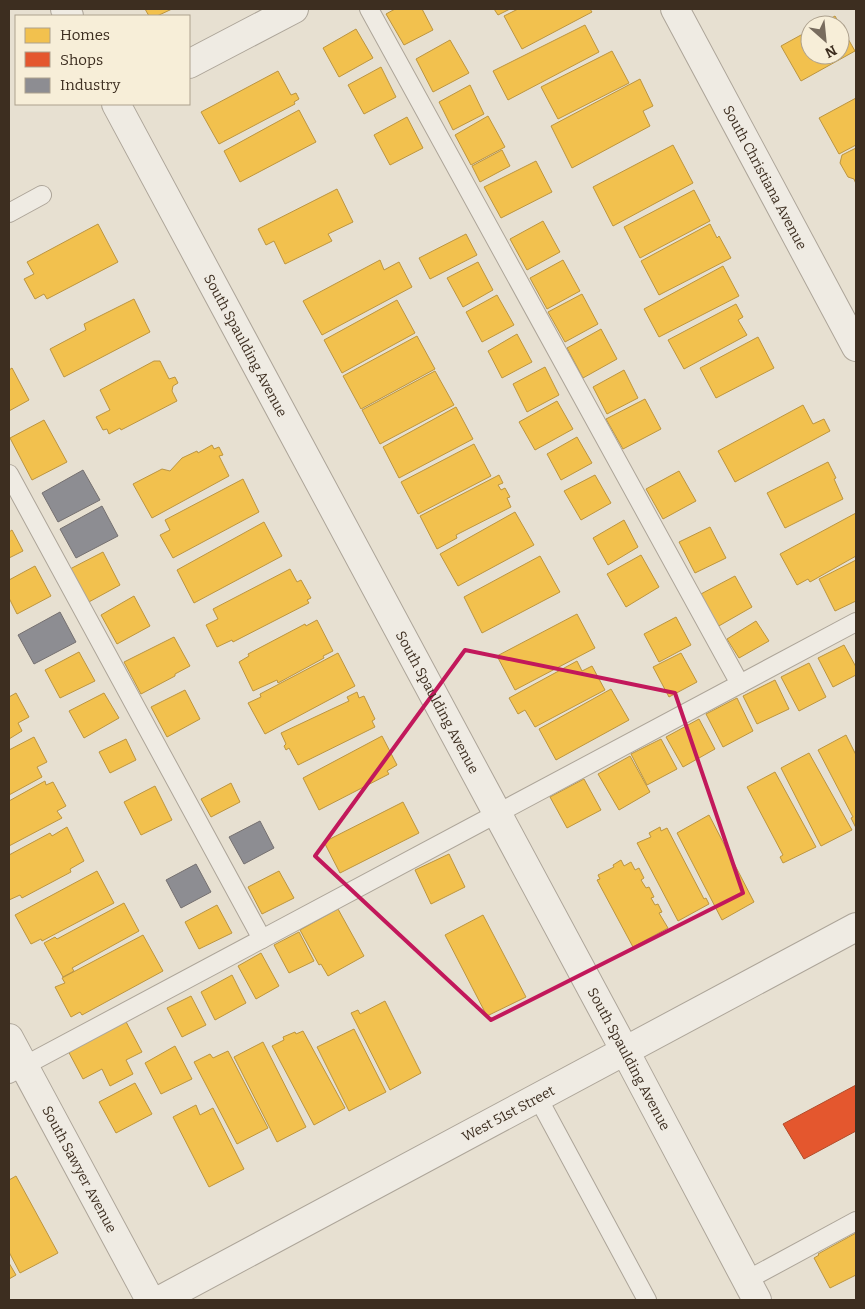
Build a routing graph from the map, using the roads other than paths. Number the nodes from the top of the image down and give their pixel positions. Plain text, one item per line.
1 (294, 9) edge
2 (369, 9) edge
3 (675, 9) edge
4 (190, 63) edge
5 (117, 105) edge
6 (42, 195) dead end
7 (9, 213) edge
8 (856, 347) edge
9 (9, 474) edge
10 (856, 622) edge
11 (740, 684) junction
12 (498, 814) junction
13 (856, 927) edge
14 (262, 939) junction
15 (9, 1038) edge
16 (625, 1050) junction
17 (16, 1070) edge
18 (538, 1098) junction
19 (856, 1221) edge
20 (752, 1290) edge
21 (150, 1300) edge
22 (160, 1300) edge
23 (647, 1300) edge

1 - 4 street
2 - 11 lane
3 - 8 street, South Christiana Avenue
5 - 12 street, South Spaulding Avenue
6 - 7 lane
9 - 14 lane
10 - 11 lane
11 - 12 lane
12 - 14 lane
12 - 16 street, South Spaulding Avenue
13 - 16 street, West 51st Street
14 - 17 lane
15 - 17 street, South Sawyer Avenue
16 - 18 street, West 51st Street
16 - 20 street, South Spaulding Avenue
17 - 21 street, South Sawyer Avenue
18 - 22 street, West 51st Street
18 - 23 lane
19 - 20 lane

